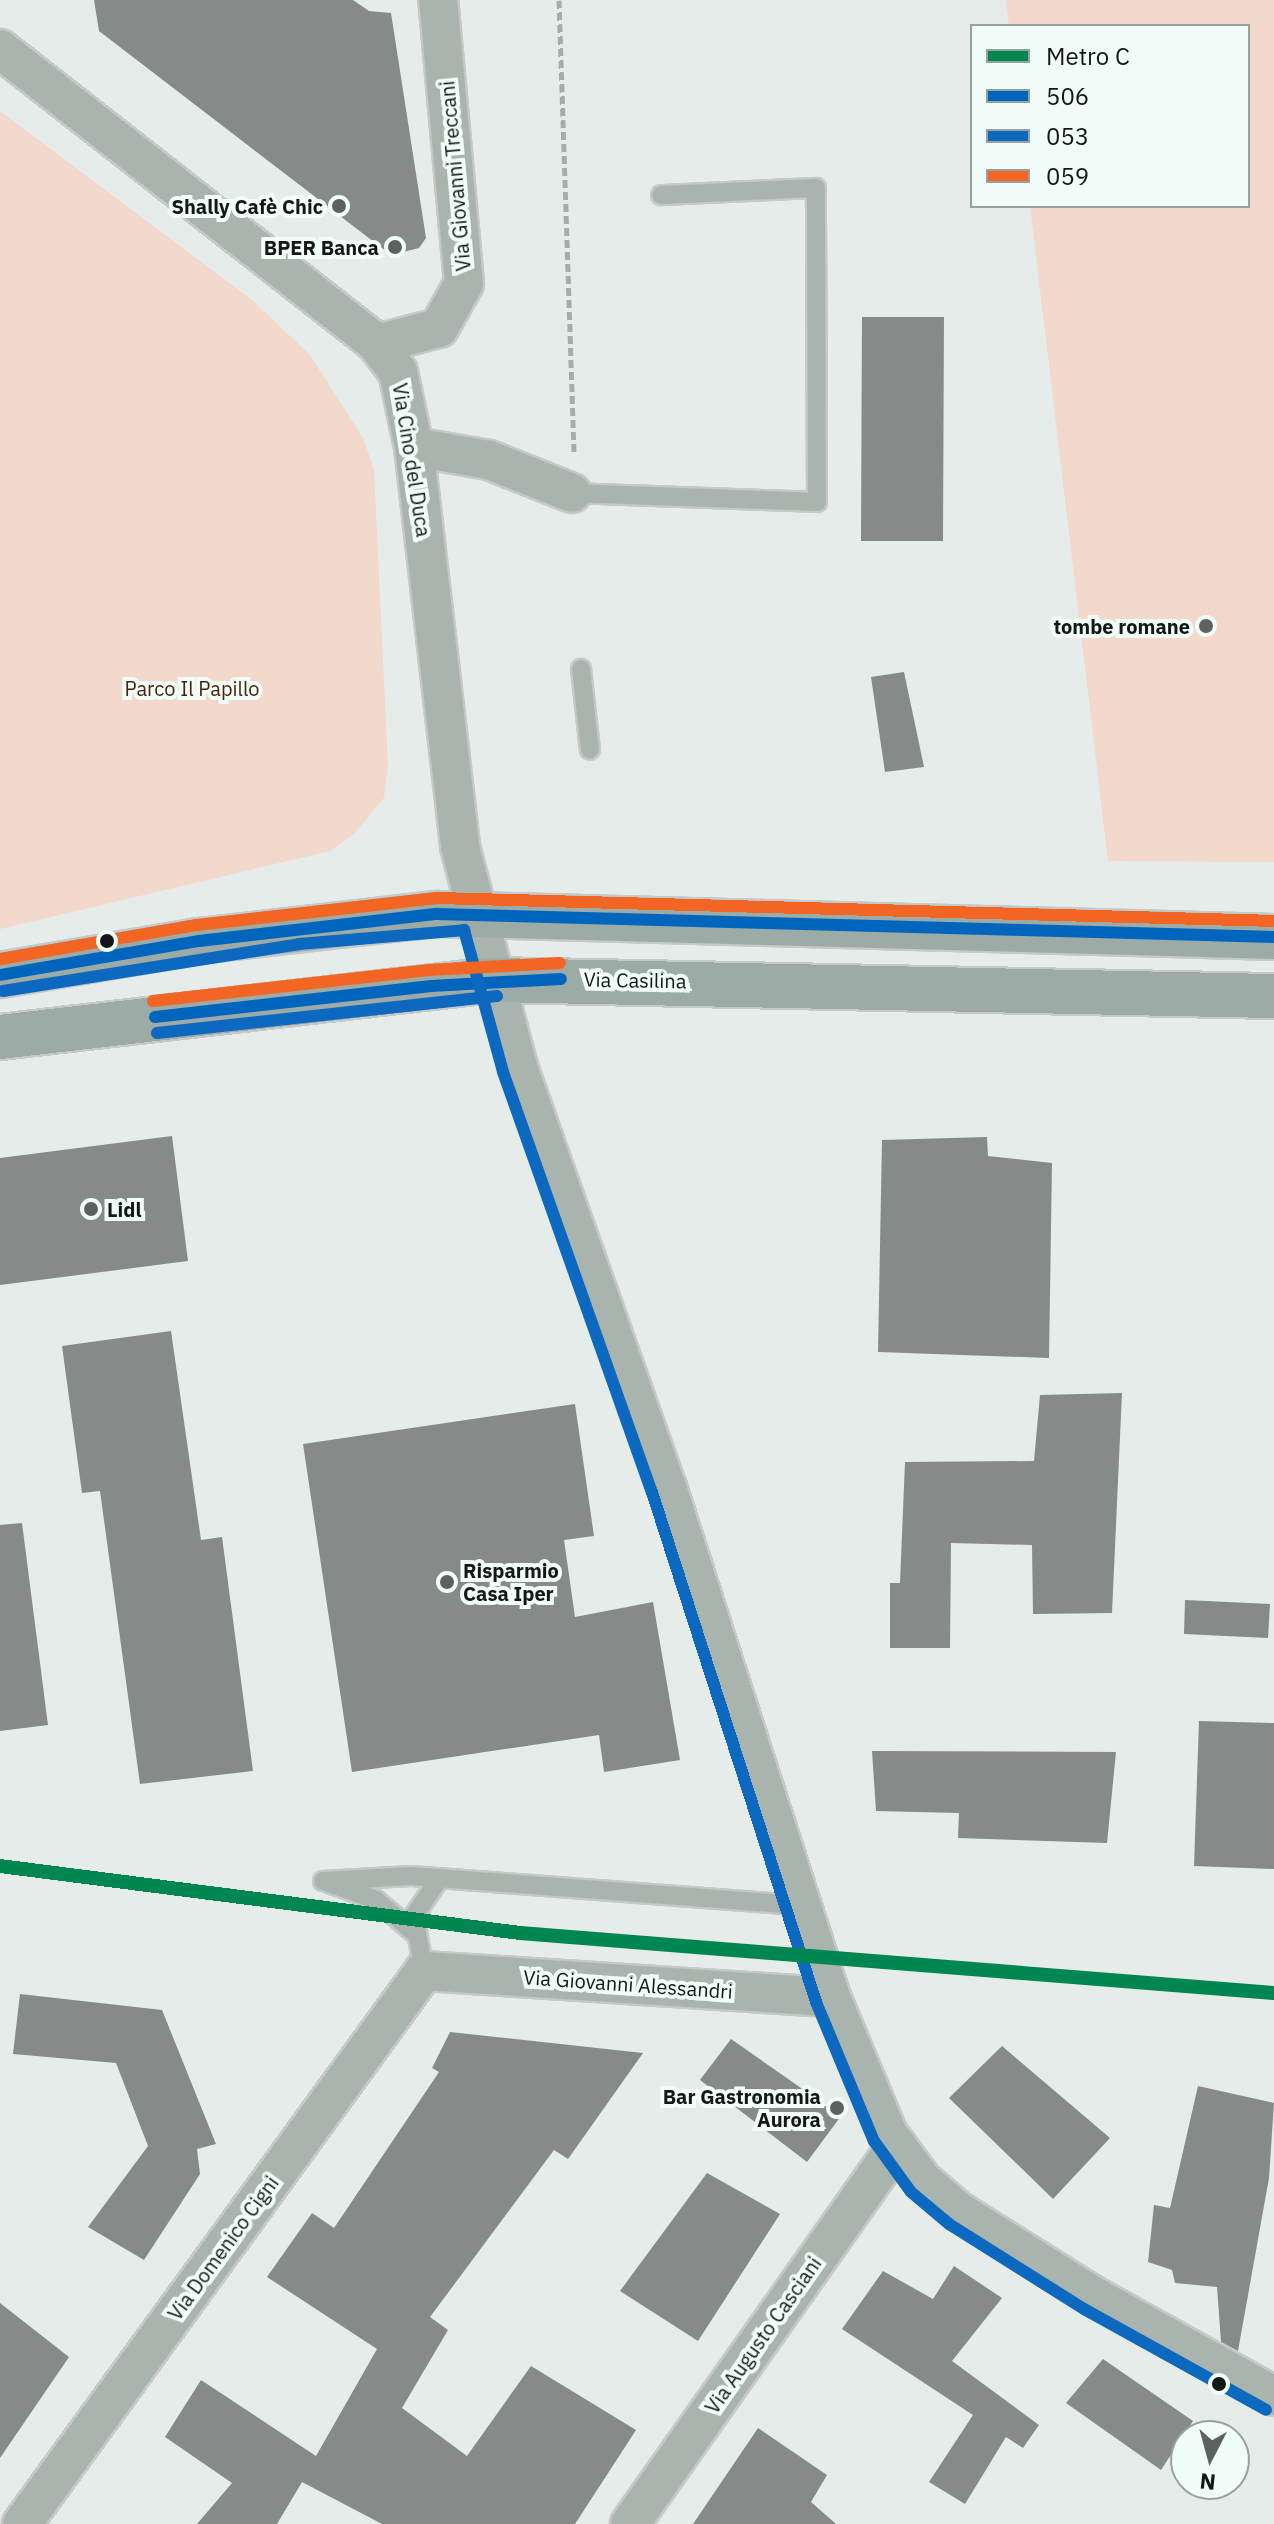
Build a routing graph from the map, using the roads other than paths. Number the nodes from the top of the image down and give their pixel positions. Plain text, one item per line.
1 (438, 0) edge
2 (0, 49) edge
3 (661, 195) dead end
4 (377, 344) junction
5 (414, 447) junction
6 (572, 493) joint
7 (581, 669) dead end
8 (590, 750) dead end
9 (476, 913) junction
10 (1274, 937) edge
11 (0, 975) edge
12 (495, 980) junction
13 (1274, 996) edge
14 (0, 1037) edge
15 (439, 1879) junction
16 (801, 1905) junction
17 (412, 1931) junction
18 (424, 1971) junction
19 (831, 1997) junction
20 (897, 2146) junction
21 (1274, 2396) edge
22 (22, 2524) edge
23 (630, 2524) edge

1 - 4 street, Via Giovanni Treccani
2 - 4 street, Via Cino del Duca
3 - 6 lane
4 - 5 street, Via Cino del Duca
5 - 6 street
5 - 9 street, Via Cino del Duca
7 - 8 lane
9 - 10 main road
9 - 11 main road
9 - 12 street, Via Cino del Duca
12 - 13 main road, Via Casilina
12 - 14 main road, Via Casilina
12 - 16 street, Via Cino del Duca
15 - 16 lane
15 - 17 lane
15 - 17 lane
16 - 19 street, Via Cino del Duca
17 - 18 lane
18 - 19 street, Via Giovanni Alessandri
18 - 22 street, Via Domenico Cigni
19 - 20 street, Via Cino del Duca
20 - 21 street, Via Cino del Duca
20 - 23 street, Via Augusto Casciani

